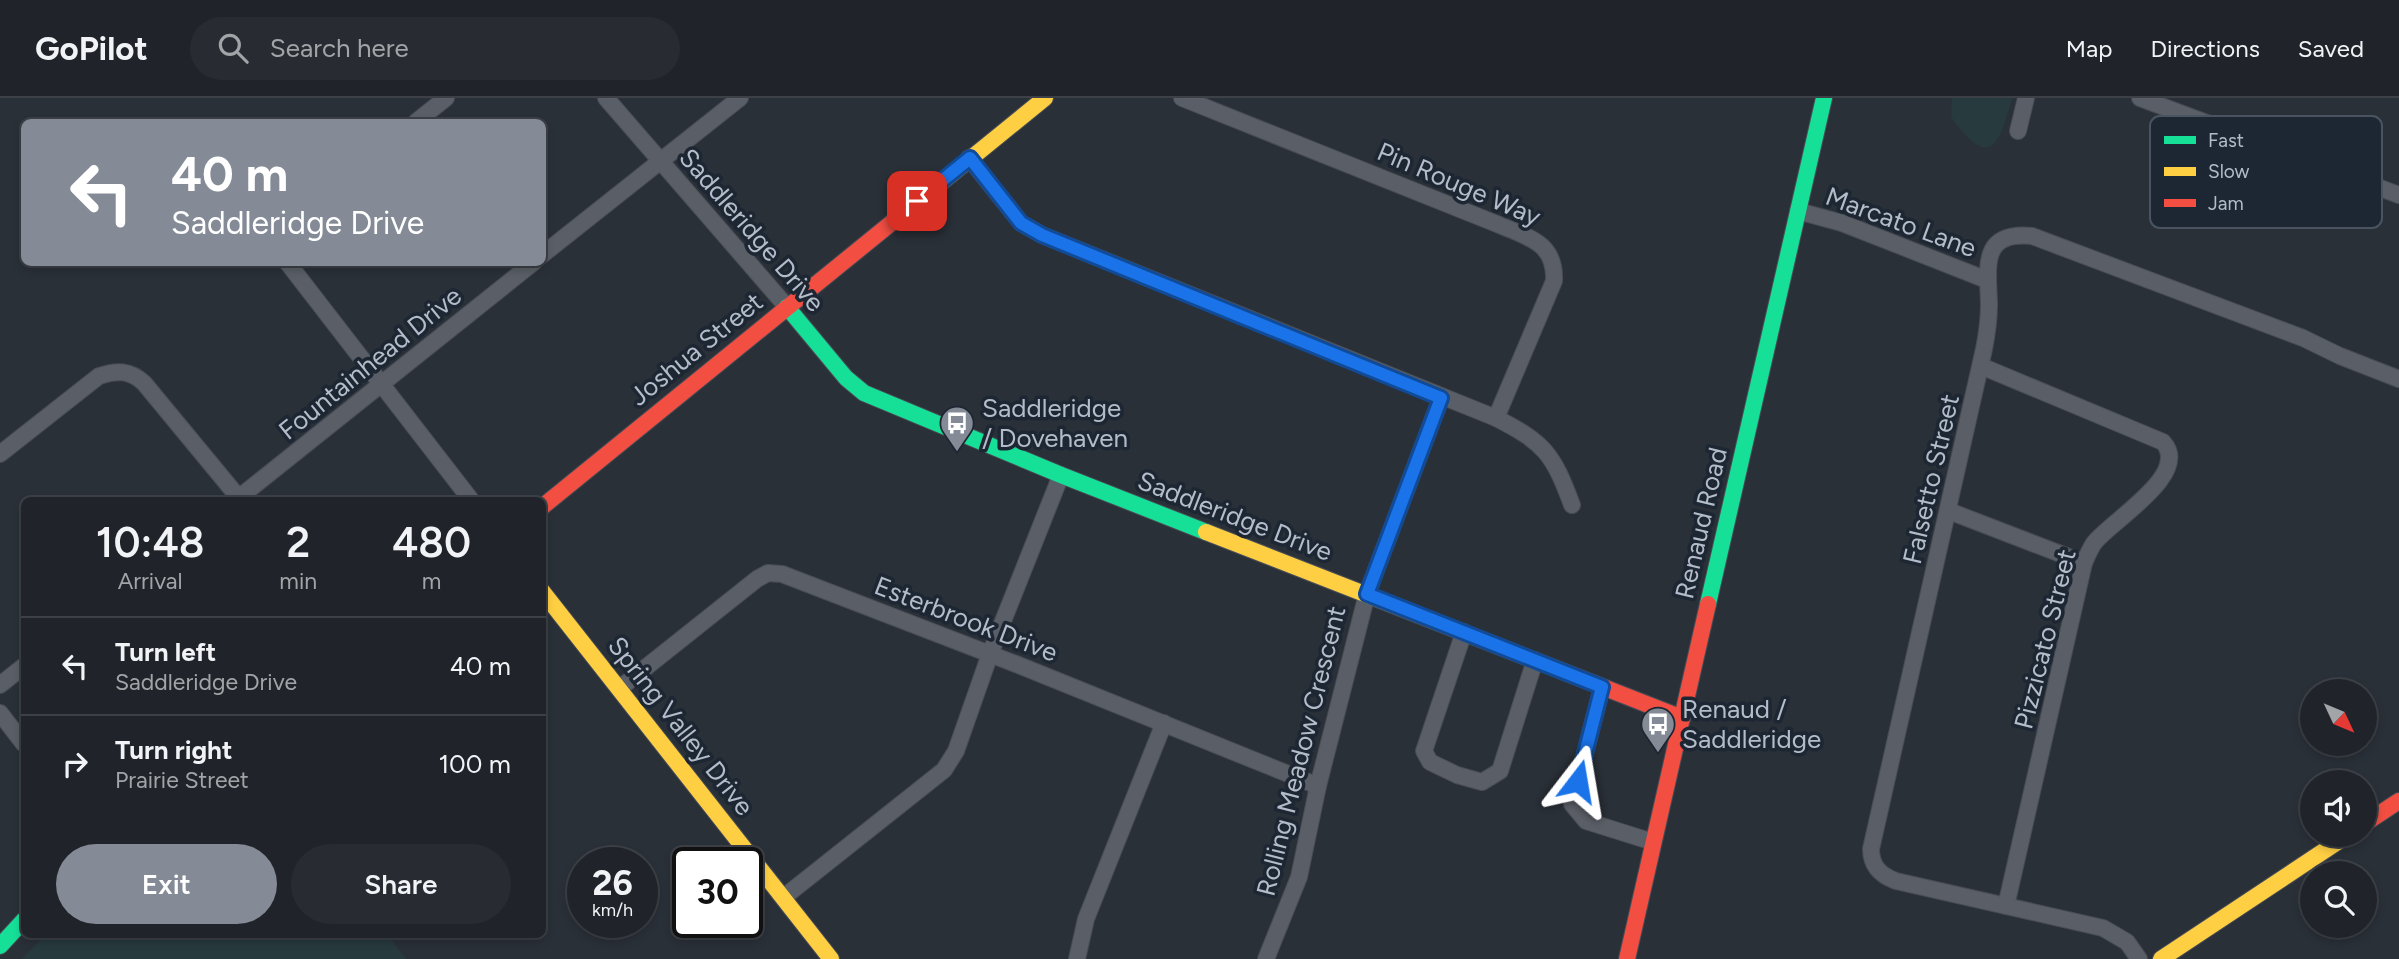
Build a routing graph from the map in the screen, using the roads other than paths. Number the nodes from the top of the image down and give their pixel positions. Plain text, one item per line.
1 (446, 98) edge
2 (606, 98) edge
3 (740, 98) edge
4 (1045, 98) edge
5 (1182, 98) edge
6 (1824, 98) edge
7 (2026, 98) edge
8 (2140, 98) edge
9 (2188, 116) edge
10 (420, 119) edge
11 (2018, 131) dead end
12 (970, 158) junction
13 (661, 160) junction
14 (2382, 189) edge
15 (2399, 195) edge
16 (1798, 211) junction
17 (546, 253) edge
18 (290, 266) edge
19 (529, 266) edge
20 (1987, 279) junction
21 (787, 307) junction
22 (1981, 366) junction
23 (2399, 379) edge
24 (382, 385) junction
25 (1441, 398) junction
26 (1496, 418) junction
27 (0, 454) edge
28 (1061, 475) junction
29 (235, 497) edge
30 (240, 497) edge
31 (469, 497) edge
32 (546, 504) edge
33 (1572, 505) dead end
34 (1949, 511) junction
35 (2084, 563) junction
36 (1367, 594) junction
37 (546, 596) edge
38 (1464, 632) junction
39 (990, 654) junction
40 (1535, 660) junction
41 (21, 668) edge
42 (0, 685) edge
43 (1602, 687) junction
44 (620, 688) junction
45 (0, 713) edge
46 (1682, 718) junction
47 (1164, 723) junction
48 (21, 740) edge
49 (1318, 786) junction
50 (2399, 801) edge
51 (2377, 815) edge
52 (1653, 842) junction
53 (2330, 847) edge
54 (784, 897) junction
55 (2006, 906) junction
56 (21, 923) edge
57 (0, 946) edge
58 (831, 959) edge
59 (1077, 959) edge
60 (1266, 959) edge
61 (1627, 959) edge
62 (2139, 959) edge
63 (2161, 959) edge

1 - 10 street
2 - 13 street, Saddleridge Drive
3 - 13 street
4 - 12 street, Joshua Street
5 - 26 street, Pin Rouge Way
6 - 16 street, Renaud Road
7 - 11 street
8 - 9 street
12 - 21 street, Joshua Street
12 - 25 street
13 - 17 street
13 - 21 street, Saddleridge Drive
14 - 15 street
16 - 20 street, Marcato Lane
16 - 46 street, Renaud Road
18 - 24 street
19 - 24 street, Fountainhead Drive
20 - 22 street, Falsetto Street
20 - 23 street, Falsetto Street
21 - 28 street, Saddleridge Drive
21 - 32 street, Joshua Street
22 - 34 street, Falsetto Street
22 - 35 street, Pizzicato Street
24 - 30 street, Fountainhead Drive
24 - 31 street
25 - 26 street
25 - 36 street, Rolling Meadow Crescent
26 - 33 street
27 - 29 street
28 - 36 street, Saddleridge Drive
28 - 39 street
34 - 35 street
34 - 55 street, Falsetto Street
35 - 55 street, Pizzicato Street
36 - 38 street, Saddleridge Drive
36 - 49 street, Rolling Meadow Crescent
37 - 44 street, Spring Valley Drive
38 - 40 street, Saddleridge Drive
38 - 40 street
39 - 44 street, Esterbrook Drive
39 - 47 street, Esterbrook Drive
39 - 54 street
40 - 43 street, Saddleridge Drive
41 - 42 street
43 - 46 street, Saddleridge Drive
43 - 52 street
44 - 54 street, Spring Valley Drive
45 - 48 street
46 - 52 street, Renaud Road
47 - 49 street, Esterbrook Drive
47 - 59 street
49 - 60 street, Rolling Meadow Crescent
50 - 51 street
52 - 61 street, Renaud Road
53 - 63 street
54 - 58 street, Spring Valley Drive
55 - 62 street, Falsetto Street
56 - 57 street

